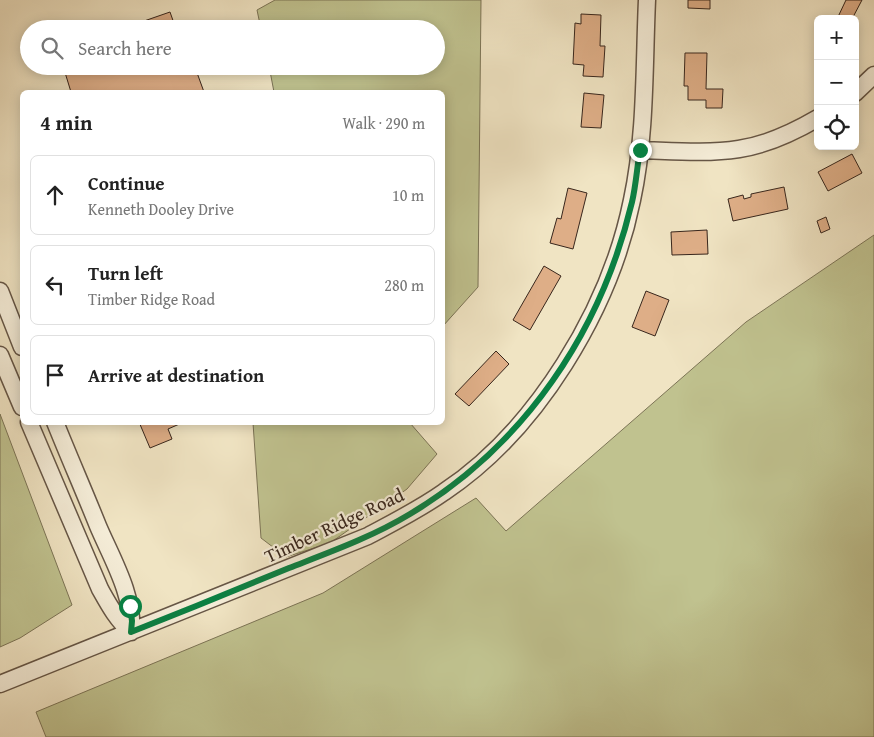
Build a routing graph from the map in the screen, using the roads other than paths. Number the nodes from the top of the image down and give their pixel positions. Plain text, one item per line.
1 (647, 0) edge
2 (874, 75) edge
3 (859, 89) edge
4 (814, 120) edge
5 (640, 150) junction
6 (0, 291) edge
7 (20, 341) edge
8 (20, 344) edge
9 (0, 348) edge
10 (0, 354) edge
11 (20, 402) edge
12 (30, 425) edge
13 (55, 425) edge
14 (85, 495) junction
15 (64, 503) junction
16 (131, 632) junction
17 (0, 684) edge

1 - 5 street, Timber Ridge Road
2 - 3 street
4 - 5 street
5 - 16 street, Timber Ridge Road
6 - 7 street
8 - 9 street
10 - 11 street
12 - 15 street
13 - 14 street
14 - 15 street
14 - 16 street
15 - 16 street
16 - 17 street, Timber Ridge Road

